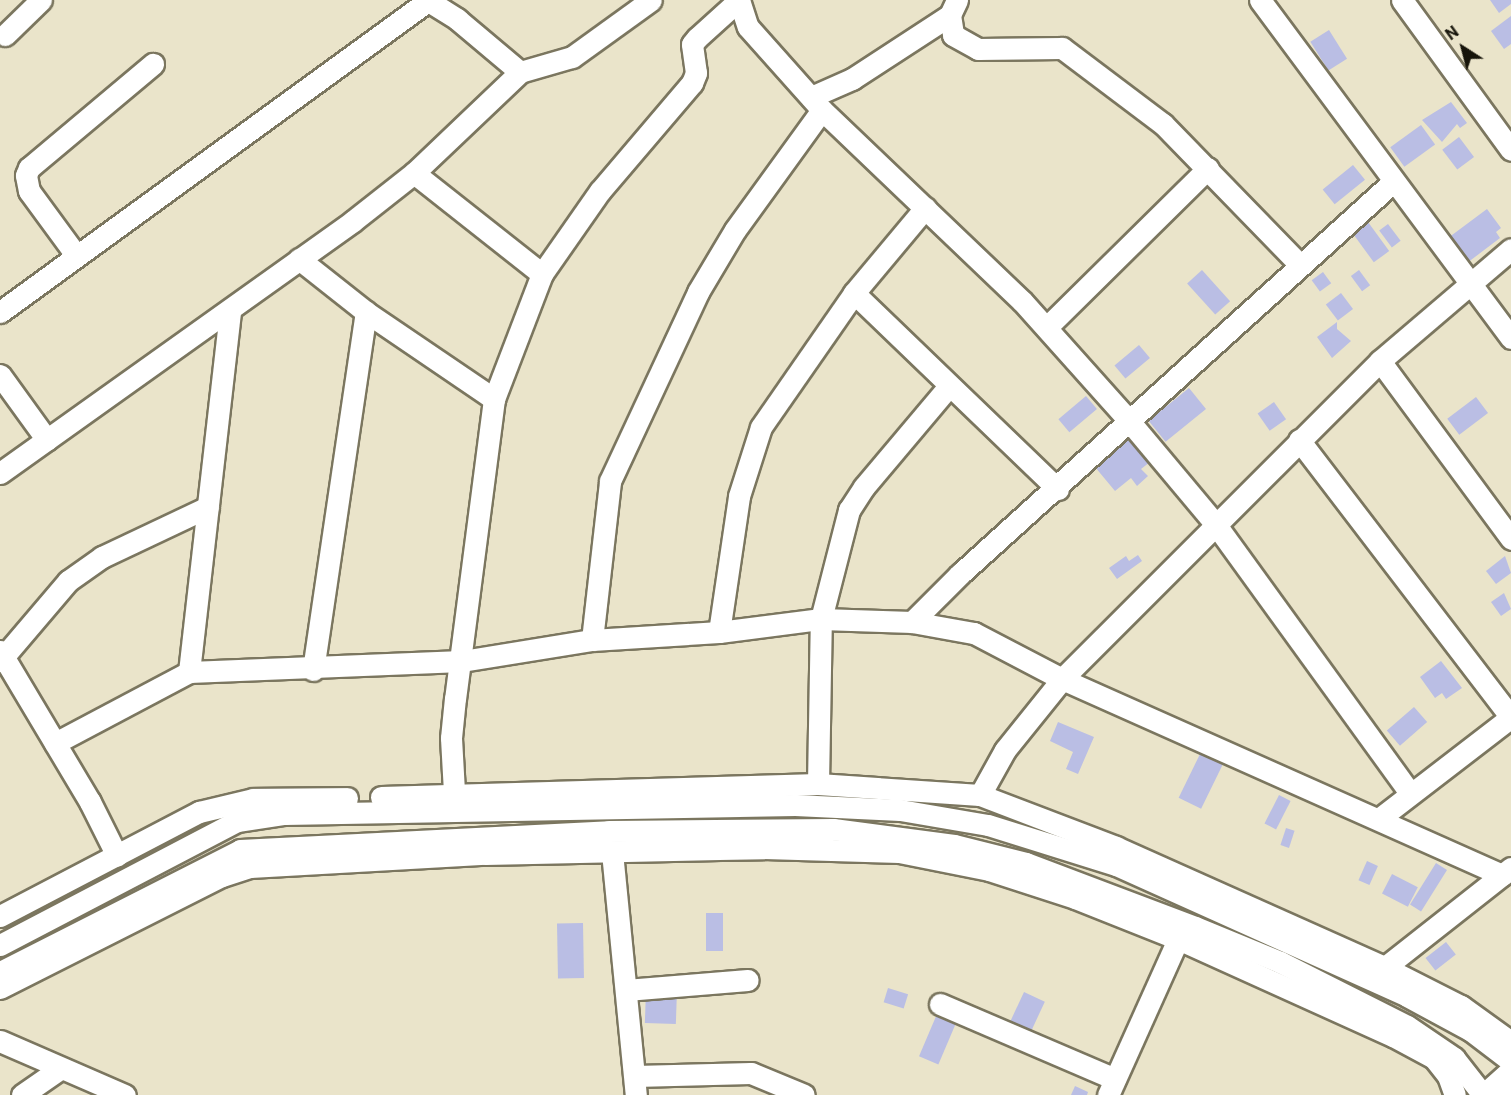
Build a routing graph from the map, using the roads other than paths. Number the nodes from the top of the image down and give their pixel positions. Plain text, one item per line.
1 (41, 0) edge
2 (428, 0) edge
3 (651, 0) edge
4 (739, 0) edge
5 (1260, 0) edge
6 (1402, 0) edge
7 (953, 7) edge
8 (5, 35) dead end
9 (153, 64) dead end
10 (520, 72) junction
11 (816, 103) junction
12 (1511, 150) edge
13 (1208, 168) junction
14 (414, 173) junction
15 (1394, 181) junction
16 (925, 208) junction
17 (1511, 249) edge
18 (76, 255) junction
19 (299, 259) junction
20 (1300, 265) junction
21 (542, 274) junction
22 (1469, 282) junction
23 (854, 293) junction
24 (230, 310) junction
25 (0, 312) edge
26 (366, 312) junction
27 (1047, 327) junction
28 (1511, 338) edge
29 (1380, 361) junction
30 (0, 375) edge
31 (949, 386) junction
32 (494, 399) junction
33 (1130, 422) junction
34 (47, 440) junction
35 (1299, 440) junction
36 (0, 473) edge
37 (1058, 489) junction
38 (208, 507) junction
39 (1216, 525) junction
40 (1511, 539) edge
41 (821, 619) junction
42 (912, 622) junction
43 (719, 632) junction
44 (592, 640) junction
45 (1, 656) edge
46 (462, 661) junction
47 (313, 670) junction
48 (189, 672) junction
49 (1062, 679) junction
50 (1511, 717) edge
51 (55, 743) junction
52 (818, 784) junction
53 (454, 792) junction
54 (1410, 793) junction
55 (980, 795) junction
56 (1380, 818) junction
57 (612, 852) junction
58 (117, 856) junction
59 (1506, 871) edge
60 (0, 916) edge
61 (1178, 939) junction
62 (0, 945) edge
63 (0, 972) edge
64 (1377, 973) junction
65 (748, 980) dead end
66 (0, 988) edge
67 (626, 990) junction
68 (940, 1004) dead end
69 (0, 1041) edge
70 (1511, 1042) edge
71 (1511, 1061) edge
72 (61, 1068) junction
73 (1511, 1077) edge
74 (636, 1085) edge
75 (1112, 1087) edge
76 (22, 1095) edge
77 (125, 1095) edge
78 (804, 1095) edge
79 (1455, 1095) edge
80 (1483, 1095) edge
81 (1491, 1095) edge

1 - 8 street
2 - 10 street
2 - 18 street
3 - 10 street
4 - 11 street
4 - 21 street
5 - 15 street
6 - 12 street
7 - 11 street
7 - 13 street
9 - 18 street
10 - 14 street
11 - 16 street
11 - 44 street
13 - 20 street
13 - 27 street
14 - 19 street
14 - 21 street
15 - 20 street
15 - 22 street
16 - 23 street
16 - 27 street
17 - 22 street
18 - 25 street
19 - 24 street
19 - 26 street
20 - 33 street
21 - 32 street
22 - 28 street
22 - 29 street
23 - 31 street
23 - 43 street
24 - 34 street
24 - 38 street
26 - 32 street
26 - 47 street
27 - 33 street
29 - 35 street
29 - 40 street
30 - 34 street
31 - 37 street
31 - 41 street
32 - 46 street
33 - 37 street
33 - 39 street
34 - 36 street
35 - 39 street
35 - 50 street
37 - 42 street
38 - 45 street
38 - 48 street
39 - 49 street
39 - 54 street
41 - 42 street
41 - 43 street
41 - 52 street
42 - 49 street
43 - 44 street
44 - 46 street
45 - 51 street
46 - 47 street
46 - 53 street
47 - 48 street
48 - 51 street
49 - 55 street
49 - 56 street
50 - 54 street
51 - 58 street
52 - 53 street
52 - 55 street
53 - 58 street
54 - 56 street
55 - 64 street
56 - 59 street
57 - 61 street
57 - 66 street
57 - 67 street
58 - 60 street
59 - 64 street
61 - 75 street
61 - 79 street
62 - 64 street
63 - 80 street
64 - 70 street
64 - 71 street
65 - 67 street
67 - 74 street
68 - 75 street
69 - 72 street
72 - 76 street
72 - 77 street
73 - 81 highway
74 - 78 street

